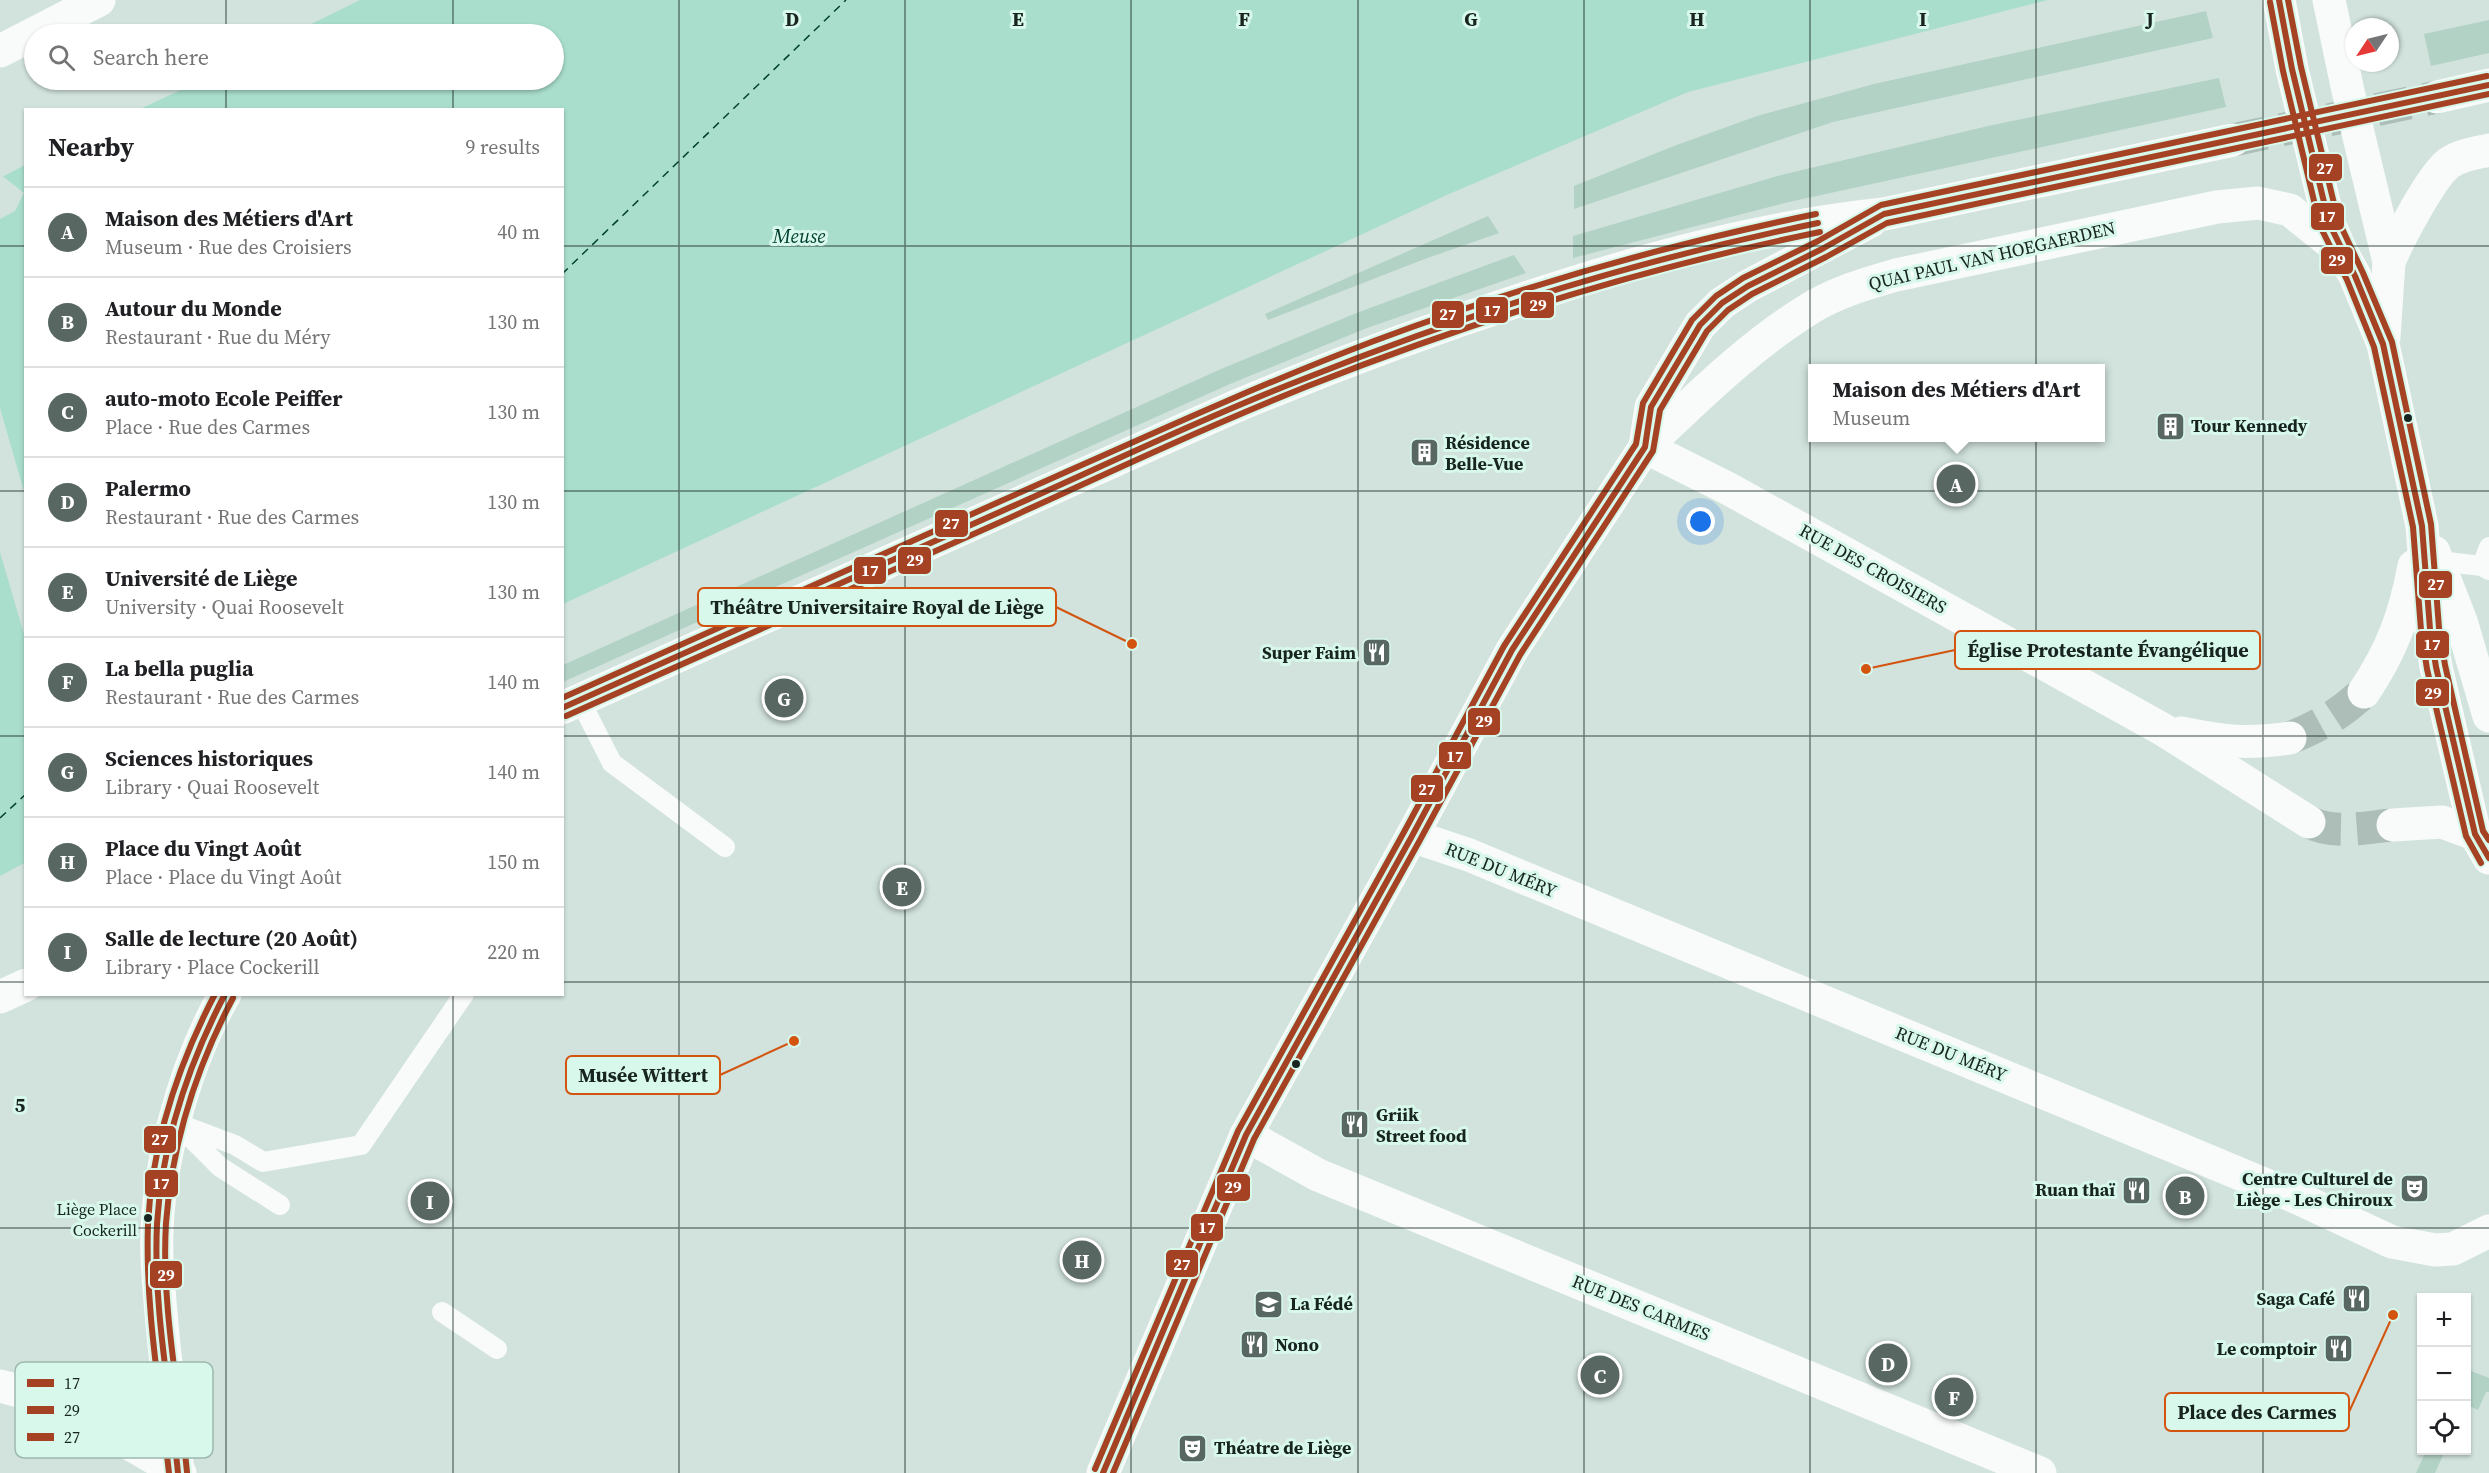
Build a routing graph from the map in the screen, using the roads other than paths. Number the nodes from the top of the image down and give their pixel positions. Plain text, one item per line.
1 (99, 0) edge
2 (2279, 0) edge
3 (2329, 0) edge
4 (52, 24) edge
5 (24, 39) edge
6 (0, 51) edge
7 (2489, 86) edge
8 (2437, 97) tunnel mouth
9 (2233, 140) tunnel mouth
10 (2489, 150) edge
11 (1884, 214) junction
12 (2341, 251) junction
13 (2389, 262) junction
14 (2384, 344) junction
15 (1645, 447) junction
16 (2422, 526) junction
17 (2438, 561) junction
18 (2487, 562) edge
19 (2364, 692) tunnel mouth
20 (571, 704) edge
21 (2489, 716) edge
22 (2162, 729) junction
23 (2290, 738) tunnel mouth
24 (2309, 822) tunnel mouth
25 (2393, 825) tunnel mouth
26 (1412, 836) junction
27 (2482, 846) edge
28 (725, 847) dead end
29 (24, 986) edge
30 (224, 996) edge
31 (463, 996) edge
32 (0, 997) edge
33 (174, 1122) junction
34 (1246, 1135) junction
35 (280, 1205) dead end
36 (2489, 1231) edge
37 (442, 1312) dead end
38 (497, 1349) dead end
39 (168, 1362) edge
40 (0, 1386) edge
41 (15, 1390) edge
42 (153, 1458) edge
43 (177, 1458) edge
44 (179, 1473) edge
45 (1103, 1473) edge
46 (2040, 1473) edge

1 - 4 street
2 - 12 street
3 - 13 street
5 - 6 street
7 - 8 street
9 - 11 street
10 - 13 street
11 - 15 street
11 - 20 street
12 - 14 street
12 - 15 street, QUAI PAUL VAN HOEGAERDEN
13 - 14 street
14 - 16 street
15 - 22 street, RUE DES CROISIERS
15 - 26 street
16 - 17 street
16 - 19 street
16 - 27 street
17 - 18 lane
17 - 21 street
20 - 28 lane
22 - 23 street, RUE DES CROISIERS
22 - 24 street, RUE DES CROISIERS
25 - 27 street
26 - 34 street
26 - 36 street, RUE DU MÉRY
29 - 32 street
30 - 33 street
31 - 33 lane
33 - 35 lane
33 - 39 street
34 - 45 street
34 - 46 street, RUE DES CARMES
37 - 38 lane
40 - 41 street
42 - 44 street
43 - 44 street

